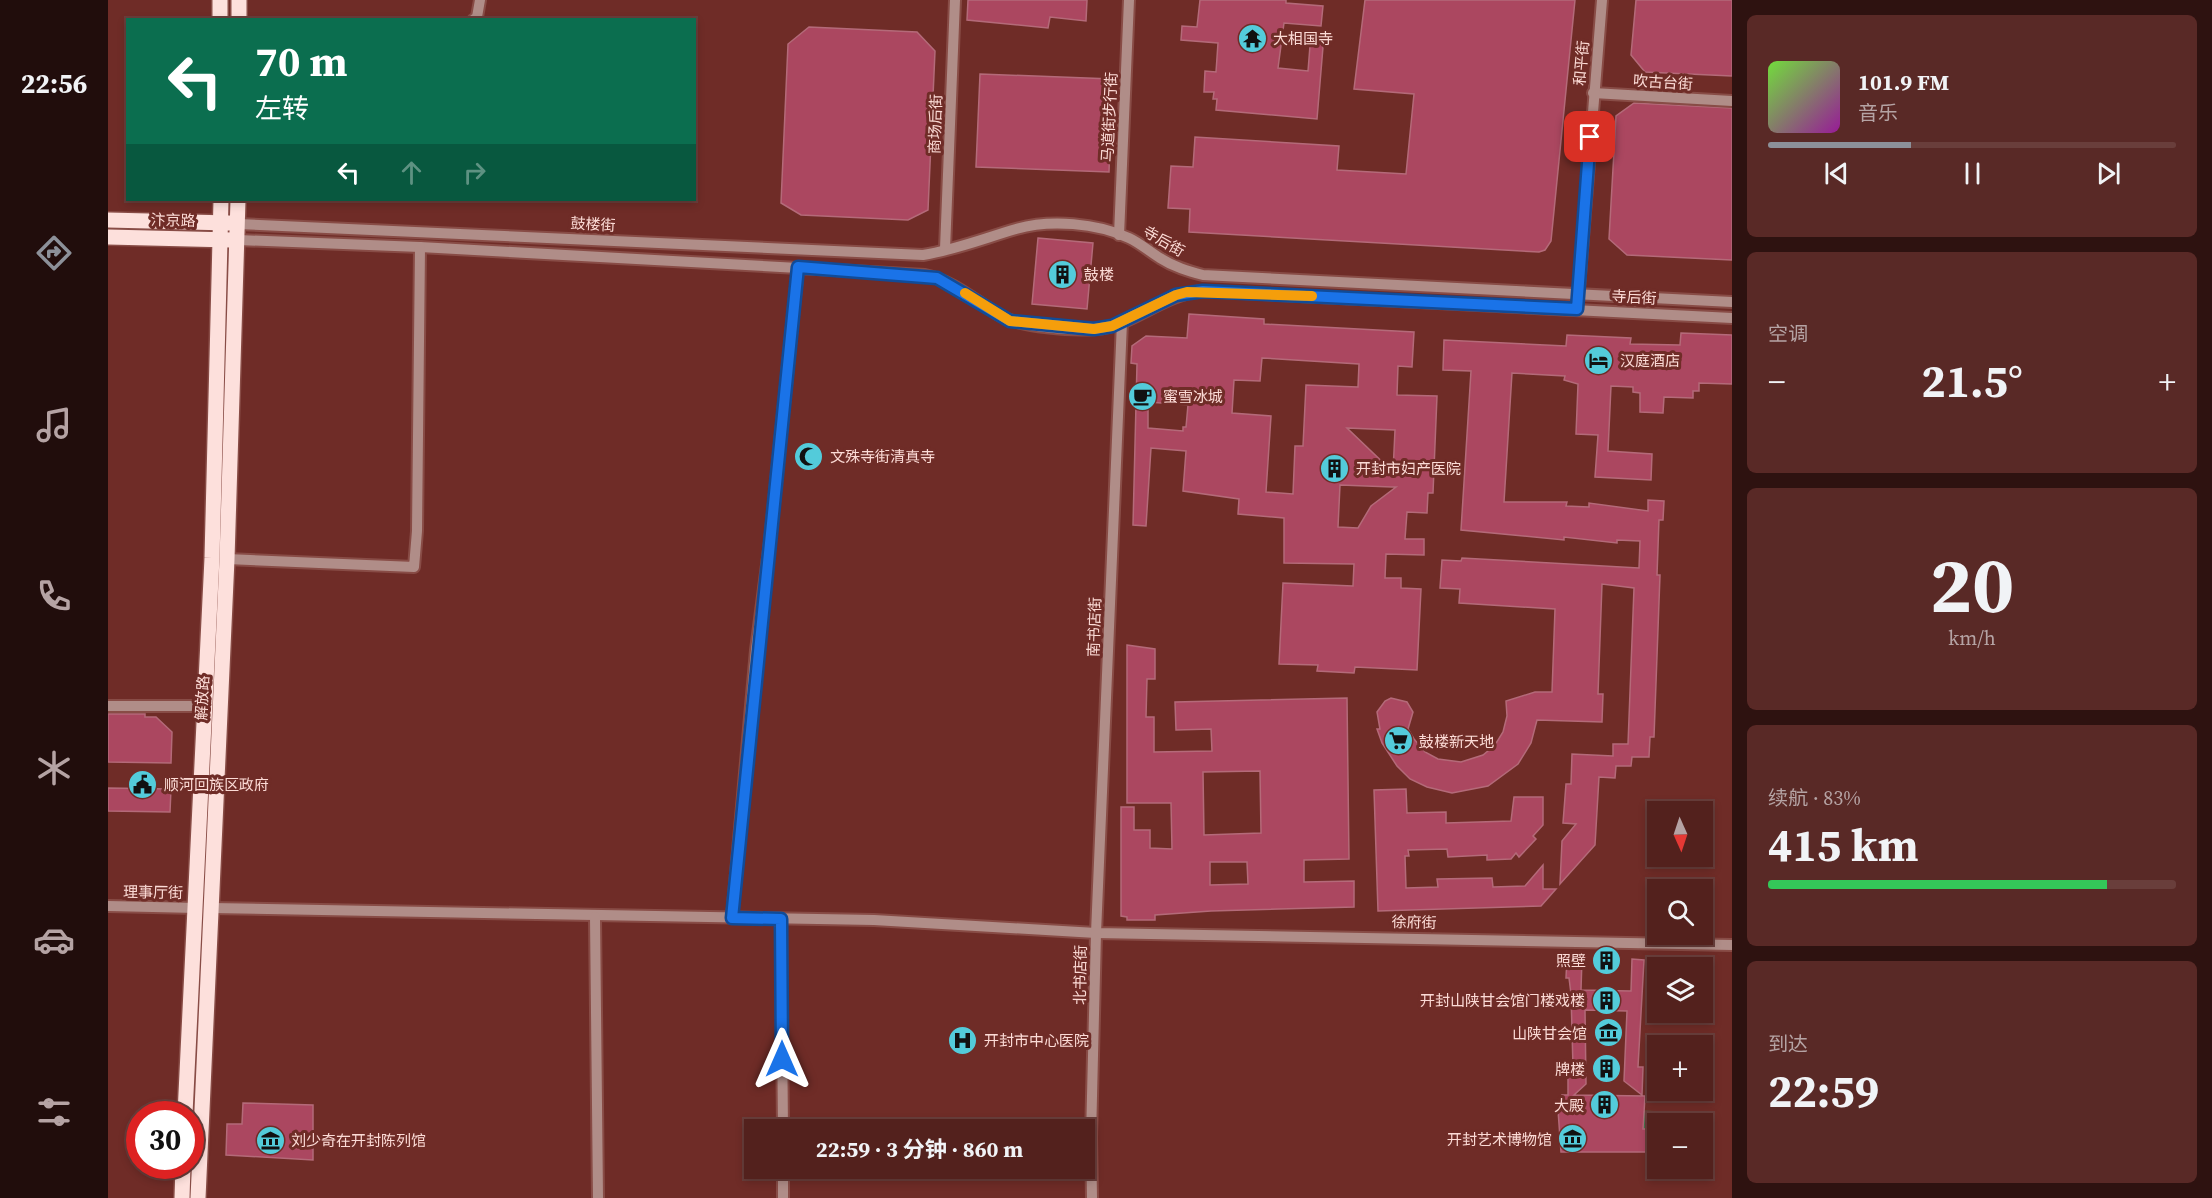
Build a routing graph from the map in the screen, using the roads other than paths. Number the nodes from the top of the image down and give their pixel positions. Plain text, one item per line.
1 (220, 0) edge
2 (238, 0) edge
3 (480, 0) edge
4 (955, 0) edge
5 (1129, 0) edge
6 (1602, 0) edge
7 (220, 18) edge
8 (238, 18) edge
9 (476, 18) edge
10 (1593, 93) junction
11 (1732, 101) edge
12 (221, 201) edge
13 (238, 201) edge
14 (108, 220) edge
15 (221, 223) junction
16 (238, 224) junction
17 (1119, 235) junction
18 (108, 237) edge
19 (221, 239) junction
20 (238, 240) junction
21 (420, 247) junction
22 (945, 249) junction
23 (798, 267) junction
24 (1579, 293) junction
25 (1732, 302) edge
26 (1577, 309) junction
27 (1732, 318) edge
28 (1122, 322) junction
29 (227, 559) junction
30 (108, 706) edge
31 (205, 706) junction
32 (108, 906) edge
33 (204, 908) junction
34 (595, 917) junction
35 (732, 918) junction
36 (781, 919) junction
37 (1096, 933) junction
38 (1732, 945) edge
39 (187, 1101) edge
40 (783, 1119) edge
41 (183, 1179) edge
42 (783, 1179) edge
43 (182, 1198) edge
44 (198, 1198) edge
45 (598, 1198) edge
46 (783, 1198) edge
47 (1092, 1198) edge

1 - 7 main road
2 - 8 main road
3 - 9 street
4 - 22 street, 商场后街
5 - 17 street, 马道街步行街
6 - 10 street, 和平街
10 - 11 street, 吹古台街
10 - 24 street, 和平街
12 - 15 main road, 解放路
13 - 16 main road, 解放路
14 - 15 main road, 汴京路
15 - 16 main road, 汴京路
15 - 19 main road, 解放路
16 - 20 main road, 解放路
16 - 22 street, 鼓楼街
17 - 22 street, 寺后街
17 - 24 street, 寺后街
18 - 19 main road, 汴京路
19 - 20 main road, 汴京路
19 - 31 main road, 解放路
20 - 21 street
20 - 29 main road, 解放路
21 - 23 street
21 - 29 street
23 - 28 street, 寺后街
23 - 35 street
24 - 25 street, 寺后街
24 - 26 street, 和平街
26 - 27 street, 寺后街
26 - 28 street, 寺后街
28 - 37 street, 南书店街
29 - 33 main road, 解放路
30 - 31 street
31 - 33 main road, 解放路
32 - 33 street, 理事厅街
33 - 34 street, 理事厅街
33 - 39 main road, 解放路
33 - 44 main road, 解放路
34 - 35 street, 徐府街
34 - 45 street
35 - 36 street, 徐府街
36 - 37 street, 徐府街
36 - 40 street
37 - 38 street, 徐府街
37 - 47 street, 北书店街
41 - 43 main road
42 - 46 street

